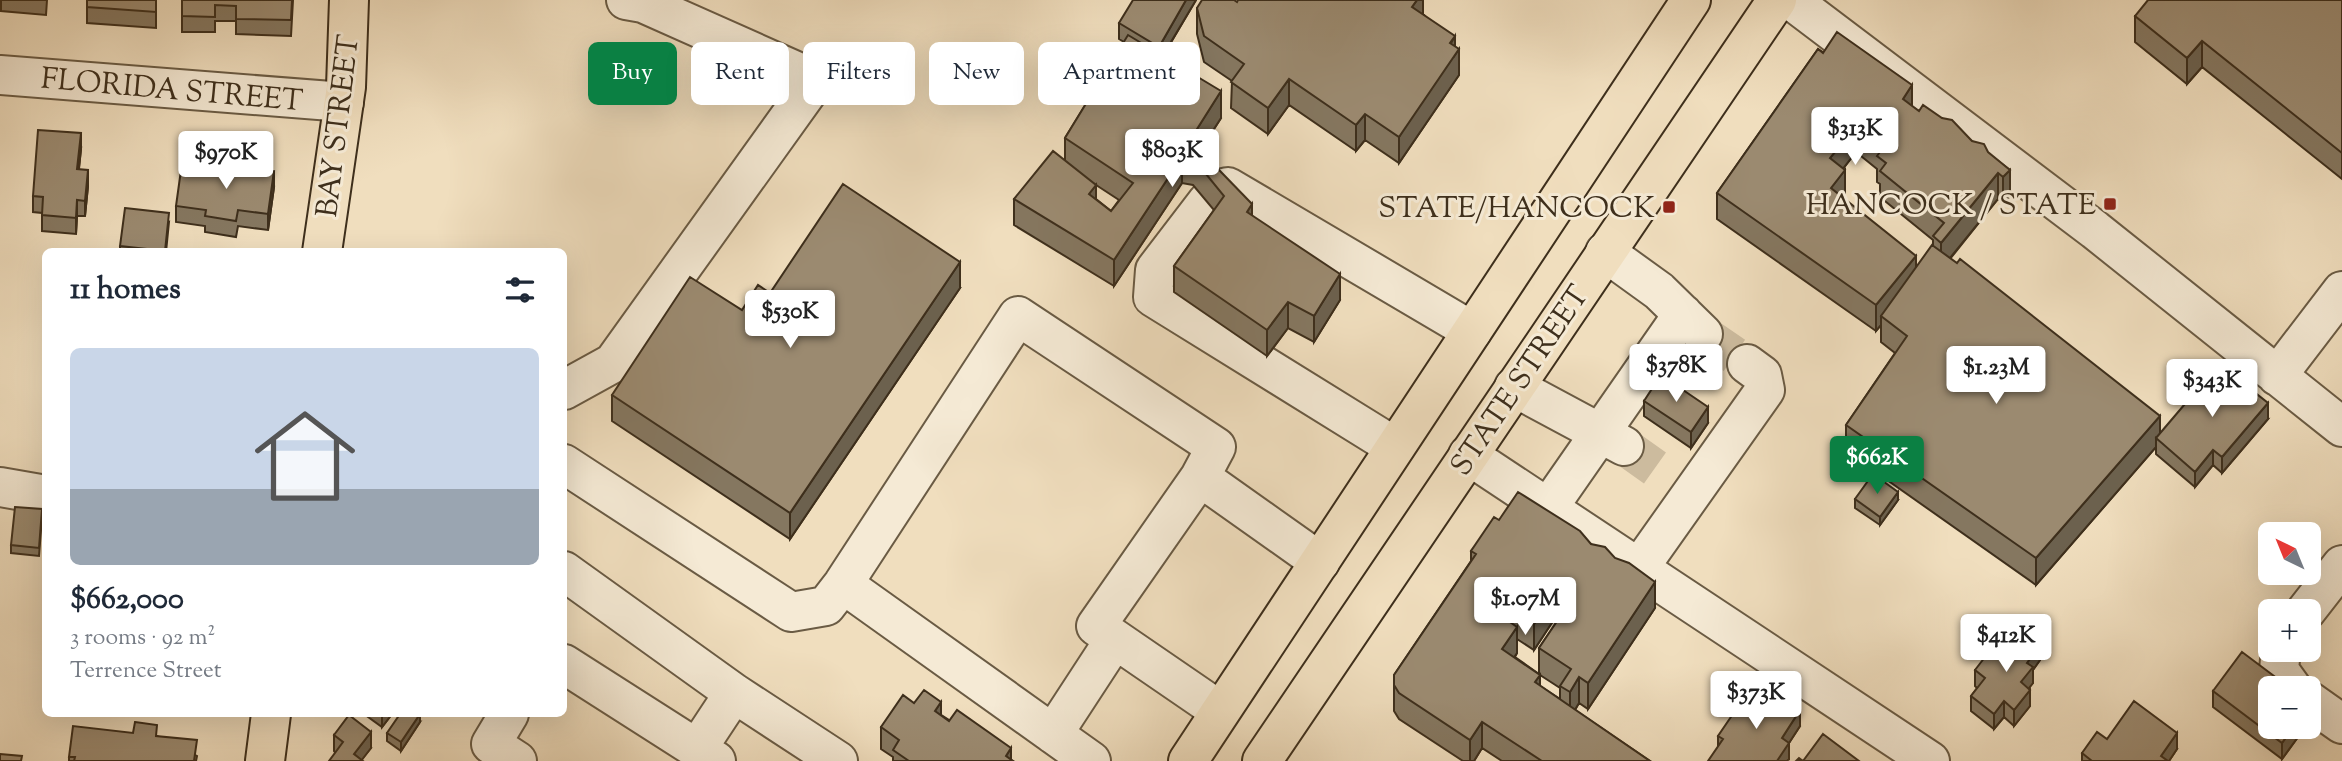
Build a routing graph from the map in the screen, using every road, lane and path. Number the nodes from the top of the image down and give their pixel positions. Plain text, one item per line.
1 (349, 0) edge
2 (626, 0) edge
3 (1691, 0) edge
4 (1777, 0) edge
5 (1791, 0) edge
6 (0, 75) edge
7 (344, 102) junction
8 (323, 248) edge
9 (1605, 252) junction
10 (2342, 291) edge
11 (1472, 331) junction
12 (1747, 364) tunnel mouth
13 (2277, 376) junction
14 (1514, 387) junction
15 (567, 388) edge
16 (2342, 427) edge
17 (1611, 439) junction
18 (1395, 447) junction
19 (1468, 455) junction
20 (567, 466) edge
21 (1200, 477) junction
22 (0, 487) edge
23 (42, 494) edge
24 (1548, 508) junction
25 (1320, 562) junction
26 (2342, 565) edge
27 (1639, 568) junction
28 (567, 572) edge
29 (844, 584) junction
30 (2315, 599) edge
31 (1115, 639) junction
32 (567, 666) edge
33 (734, 693) junction
34 (2321, 709) edge
35 (1220, 711) junction
36 (271, 717) edge
37 (507, 717) edge
38 (2342, 724) edge
39 (1053, 734) junction
40 (707, 755) edge
41 (265, 761) edge
42 (517, 761) edge
43 (838, 761) edge
44 (1091, 761) edge
45 (1188, 761) edge
46 (1262, 761) edge
47 (1930, 761) edge

1 - 7 main road, BAY STREET
2 - 15 street
3 - 11 main road
4 - 9 main road, STATE STREET
5 - 13 street
6 - 7 street, FLORIDA STREET
7 - 8 main road, BAY STREET
9 - 14 main road, STATE STREET
9 - 17 street
10 - 13 street
11 - 18 main road
11 - 18 street
12 - 27 street
13 - 16 street
14 - 17 street
14 - 19 main road, STATE STREET
17 - 24 street
18 - 25 main road
19 - 24 street
19 - 46 main road, STATE STREET
20 - 29 street
21 - 25 street
21 - 29 street
21 - 31 street
22 - 23 street
24 - 27 street
25 - 35 main road
26 - 30 street
27 - 47 street
28 - 33 street
29 - 39 street
31 - 35 street
31 - 39 street
32 - 40 street
33 - 40 street
33 - 43 street
34 - 38 street
35 - 45 main road
36 - 41 main road
37 - 42 street
39 - 44 street

